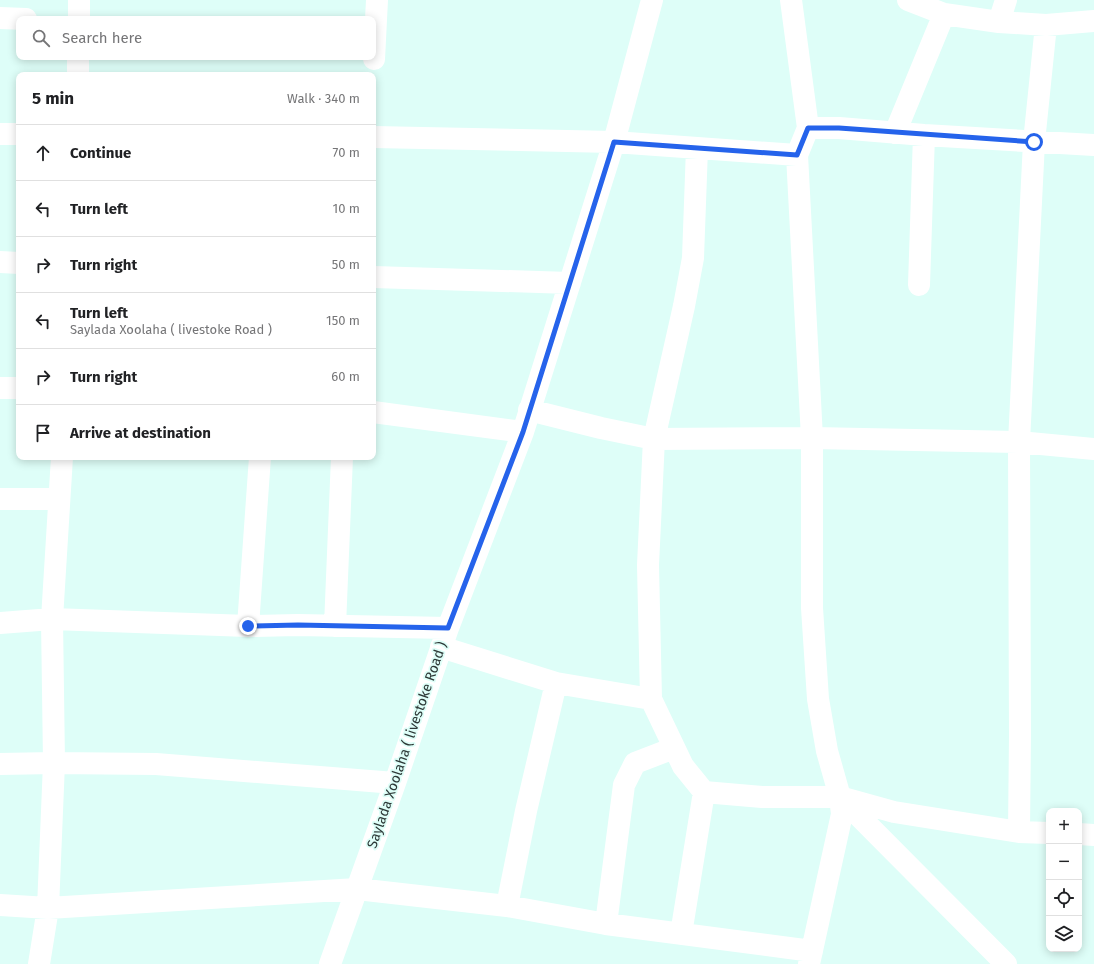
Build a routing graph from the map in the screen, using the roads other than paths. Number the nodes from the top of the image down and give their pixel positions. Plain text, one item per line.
1 (79, 0) edge
2 (377, 0) edge
3 (652, 0) edge
4 (791, 0) edge
5 (908, 0) edge
6 (1006, 0) edge
7 (944, 14) junction
8 (79, 16) edge
9 (0, 18) edge
10 (16, 19) edge
11 (376, 20) edge
12 (1094, 21) edge
13 (999, 22) junction
14 (1046, 25) junction
15 (78, 60) edge
16 (78, 72) edge
17 (808, 128) junction
18 (895, 133) junction
19 (0, 134) edge
20 (16, 134) edge
21 (924, 135) junction
22 (376, 137) edge
23 (614, 142) junction
24 (1034, 142) junction
25 (1094, 145) edge
26 (696, 148) junction
27 (797, 155) junction
28 (0, 262) edge
29 (16, 263) edge
30 (376, 277) edge
31 (570, 283) junction
32 (919, 285) dead end
33 (0, 388) edge
34 (16, 388) edge
35 (529, 410) junction
36 (376, 412) edge
37 (523, 432) junction
38 (812, 438) junction
39 (654, 439) junction
40 (1020, 442) junction
41 (1094, 449) edge
42 (62, 460) edge
43 (260, 460) edge
44 (342, 460) edge
45 (0, 499) edge
46 (59, 499) junction
47 (52, 619) junction
48 (0, 623) edge
49 (248, 626) junction
50 (335, 626) junction
51 (444, 638) junction
52 (556, 683) junction
53 (651, 699) junction
54 (674, 748) junction
55 (54, 763) junction
56 (0, 764) edge
57 (395, 783) junction
58 (704, 792) junction
59 (840, 797) junction
60 (1019, 832) junction
61 (1046, 833) edge
62 (1082, 834) edge
63 (1094, 835) edge
64 (357, 889) junction
65 (0, 905) edge
66 (507, 906) junction
67 (48, 908) junction
68 (606, 924) junction
69 (681, 934) junction
70 (810, 958) edge
71 (39, 964) edge
72 (330, 964) edge
73 (1006, 964) edge

1 - 8 street
2 - 11 street
3 - 23 street, Saylada Xoolaha ( livestoke Road )
4 - 17 street
5 - 7 street
6 - 13 street
7 - 13 street
7 - 18 street
9 - 10 street
12 - 14 street
13 - 14 street
14 - 24 street
15 - 16 street
17 - 18 street
17 - 27 street
18 - 21 street
19 - 20 street
21 - 24 street
21 - 32 street
22 - 23 street
23 - 26 street
23 - 31 street, Saylada Xoolaha ( livestoke Road )
24 - 25 street
24 - 40 street
26 - 27 street
26 - 39 street
27 - 38 street
28 - 29 street
30 - 31 street
31 - 35 street, Saylada Xoolaha ( livestoke Road )
33 - 34 street
35 - 37 street, Saylada Xoolaha ( livestoke Road )
35 - 39 street
36 - 37 street
37 - 51 street, Saylada Xoolaha ( livestoke Road )
38 - 39 street
38 - 40 street
38 - 59 street
39 - 53 street
40 - 41 street
40 - 60 street
42 - 46 street
43 - 49 street
44 - 50 street
45 - 46 street
46 - 47 street
47 - 48 street
47 - 49 street
47 - 55 street
49 - 50 street
50 - 51 street
51 - 52 street
51 - 57 street, Saylada Xoolaha ( livestoke Road )
52 - 53 street
52 - 66 street
53 - 54 street
54 - 58 street
54 - 68 street
55 - 56 street
55 - 57 street
55 - 67 street
57 - 64 street, Saylada Xoolaha ( livestoke Road )
58 - 59 street
58 - 69 street
59 - 60 street
59 - 70 street
59 - 73 street
60 - 61 street
62 - 63 street
64 - 66 street
64 - 67 street
64 - 72 street, Saylada Xoolaha ( livestoke Road )
65 - 67 street
66 - 68 street
67 - 71 street
68 - 69 street
69 - 70 street

